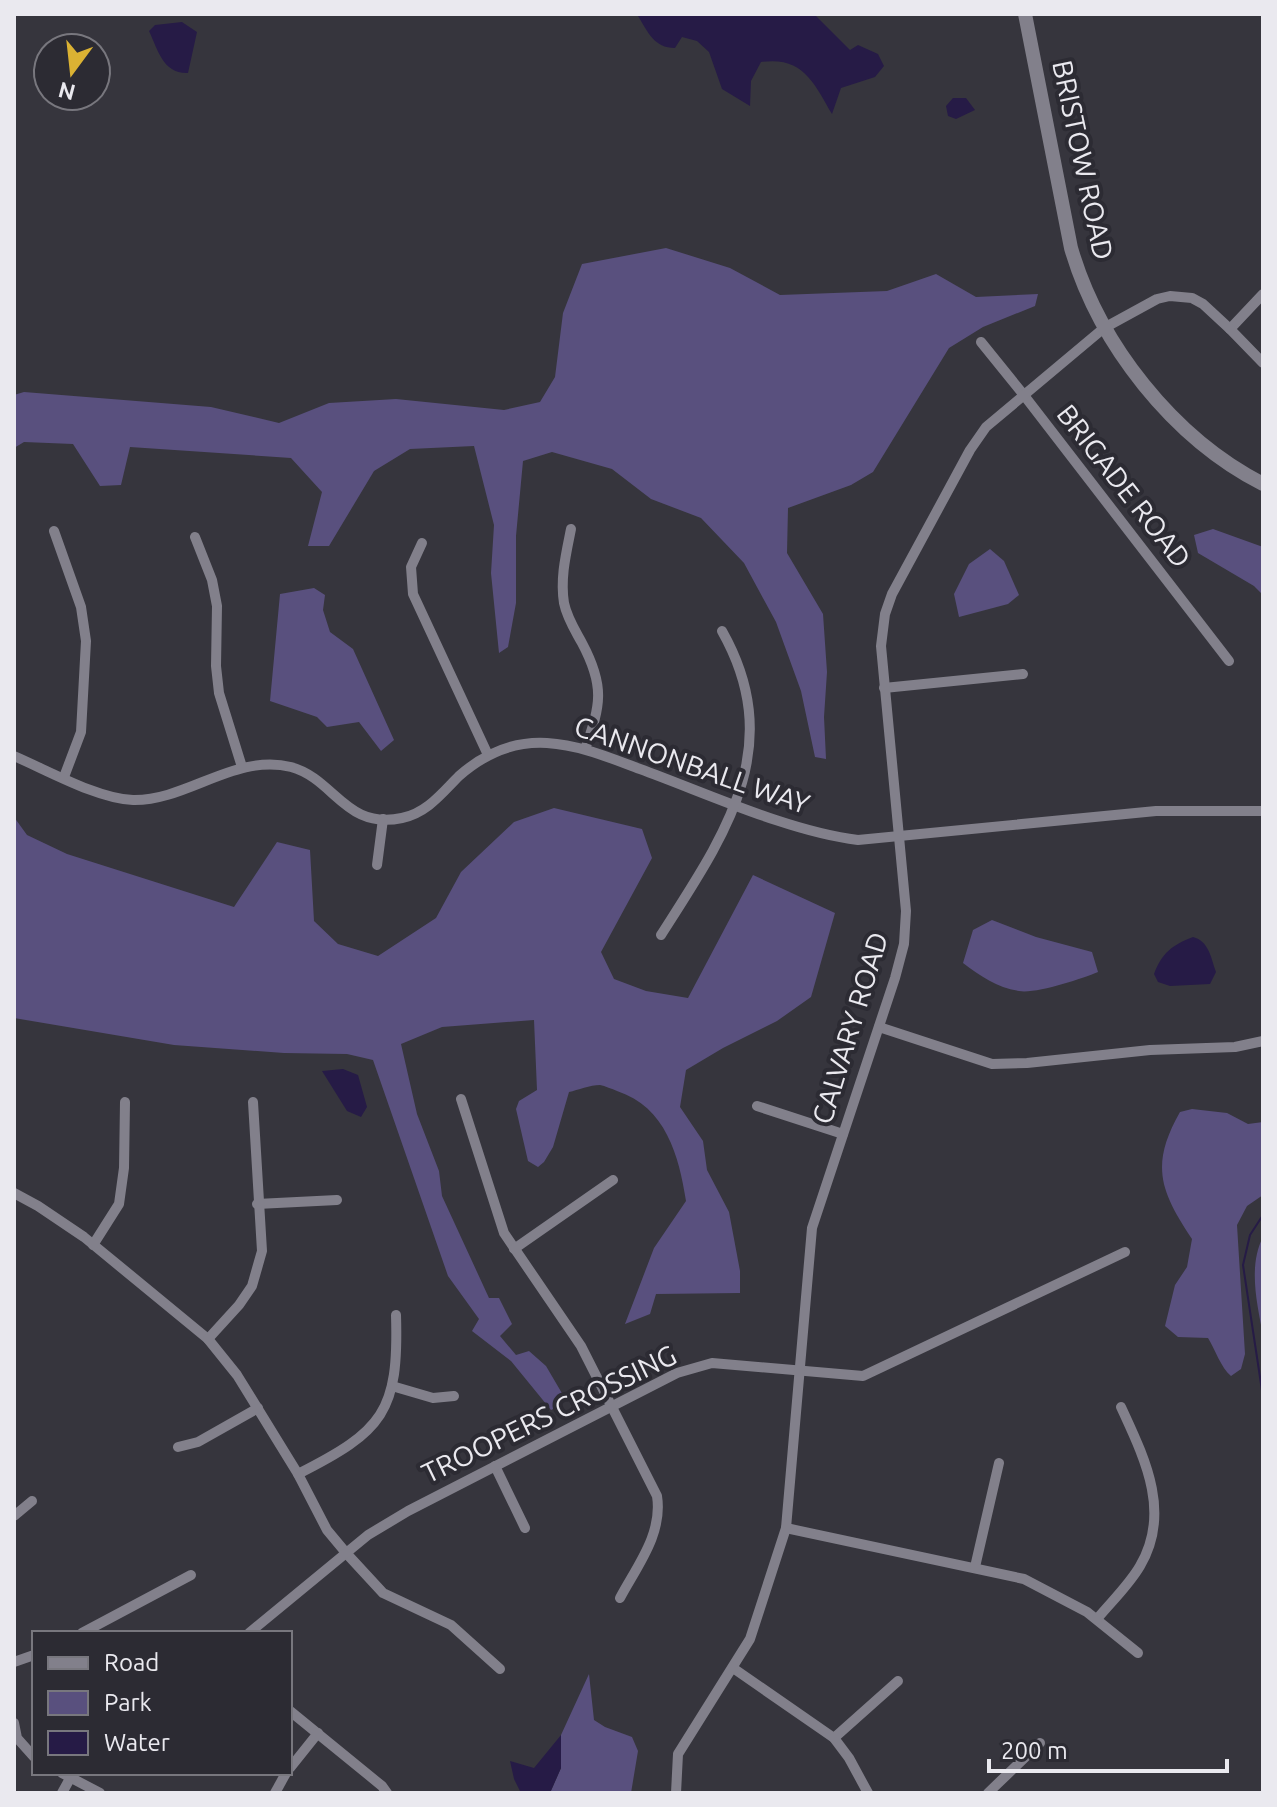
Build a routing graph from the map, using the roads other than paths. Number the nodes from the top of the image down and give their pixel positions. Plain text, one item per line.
1 (1025, 14) edge
2 (1263, 294) edge
3 (1104, 328) junction
4 (1230, 329) junction
5 (981, 342) dead end
6 (1263, 363) edge
7 (1023, 394) junction
8 (1263, 484) edge
9 (571, 529) dead end
10 (54, 531) dead end
11 (195, 537) dead end
12 (422, 543) dead end
13 (722, 631) dead end
14 (1229, 661) dead end
15 (1023, 674) dead end
16 (884, 688) junction
17 (585, 749) junction
18 (488, 755) junction
19 (14, 756) edge
20 (242, 767) junction
21 (64, 777) junction
22 (735, 804) junction
23 (1263, 811) edge
24 (383, 819) junction
25 (898, 836) junction
26 (377, 865) dead end
27 (661, 935) dead end
28 (879, 1027) junction
29 (1263, 1041) edge
30 (461, 1099) dead end
31 (125, 1102) dead end
32 (253, 1102) dead end
33 (757, 1106) dead end
34 (843, 1134) junction
35 (613, 1180) dead end
36 (14, 1193) edge
37 (337, 1200) dead end
38 (257, 1204) junction
39 (93, 1245) junction
40 (514, 1249) junction
41 (1125, 1252) dead end
42 (396, 1315) dead end
43 (208, 1339) junction
44 (800, 1372) junction
45 (392, 1386) junction
46 (454, 1396) dead end
47 (612, 1407) junction
48 (1121, 1407) dead end
49 (258, 1408) junction
50 (178, 1447) dead end
51 (999, 1463) dead end
52 (495, 1466) junction
53 (298, 1474) junction
54 (32, 1501) dead end
55 (14, 1516) edge
56 (525, 1528) dead end
57 (786, 1528) junction
58 (347, 1554) junction
59 (975, 1567) junction
60 (191, 1575) dead end
61 (620, 1598) dead end
62 (1097, 1619) junction
63 (86, 1631) edge
64 (251, 1631) edge
65 (1138, 1653) dead end
66 (733, 1668) junction
67 (500, 1669) dead end
68 (898, 1681) dead end
69 (292, 1713) edge
70 (14, 1723) edge
71 (318, 1733) junction
72 (834, 1738) junction
73 (1040, 1743) dead end
74 (32, 1755) edge
75 (292, 1766) edge
76 (71, 1775) edge
77 (285, 1775) edge
78 (100, 1793) edge
79 (275, 1793) edge
80 (387, 1793) edge
81 (676, 1793) edge
82 (868, 1793) edge
83 (988, 1793) edge

1 - 3 main road, BRISTOW ROAD
2 - 4 street
3 - 4 street, CALVARY ROAD
3 - 7 street, CALVARY ROAD
3 - 8 main road, BRISTOW ROAD
4 - 6 street, CALVARY ROAD
5 - 7 street, BRIGADE ROAD
7 - 14 street, BRIGADE ROAD
7 - 16 street, CALVARY ROAD
9 - 17 street
10 - 21 street
11 - 20 street
12 - 18 street
13 - 22 street
15 - 16 street
16 - 25 street, CALVARY ROAD
17 - 18 street, CANNONBALL WAY
17 - 22 street, CANNONBALL WAY
18 - 24 street, CANNONBALL WAY
19 - 21 street
20 - 21 street
20 - 24 street
22 - 25 street, CANNONBALL WAY
22 - 27 street
23 - 25 street, CANNONBALL WAY
24 - 26 street
25 - 28 street, CALVARY ROAD
28 - 29 street
28 - 34 street, CALVARY ROAD
30 - 40 street
31 - 39 street
32 - 38 street
33 - 34 street
34 - 44 street, CALVARY ROAD
35 - 40 street
36 - 39 street
37 - 38 street
38 - 43 street
39 - 43 street
40 - 47 street
41 - 44 street, TROOPERS CROSSING
42 - 45 street
43 - 49 street
44 - 47 street, TROOPERS CROSSING
44 - 57 street, CALVARY ROAD
45 - 46 street
45 - 53 street
47 - 52 street, TROOPERS CROSSING
47 - 61 street
48 - 62 street
49 - 50 street
49 - 53 street
51 - 59 street
52 - 56 street
52 - 58 street, TROOPERS CROSSING
53 - 58 street
54 - 55 street
57 - 59 street
57 - 66 street, CALVARY ROAD
58 - 64 street, TROOPERS CROSSING
58 - 67 street
59 - 62 street
60 - 63 street
62 - 65 street
66 - 72 street
66 - 81 street, CALVARY ROAD
68 - 72 street
69 - 71 street
70 - 74 street
71 - 75 street
71 - 80 street
72 - 82 street
73 - 83 street
76 - 78 street
77 - 79 street

